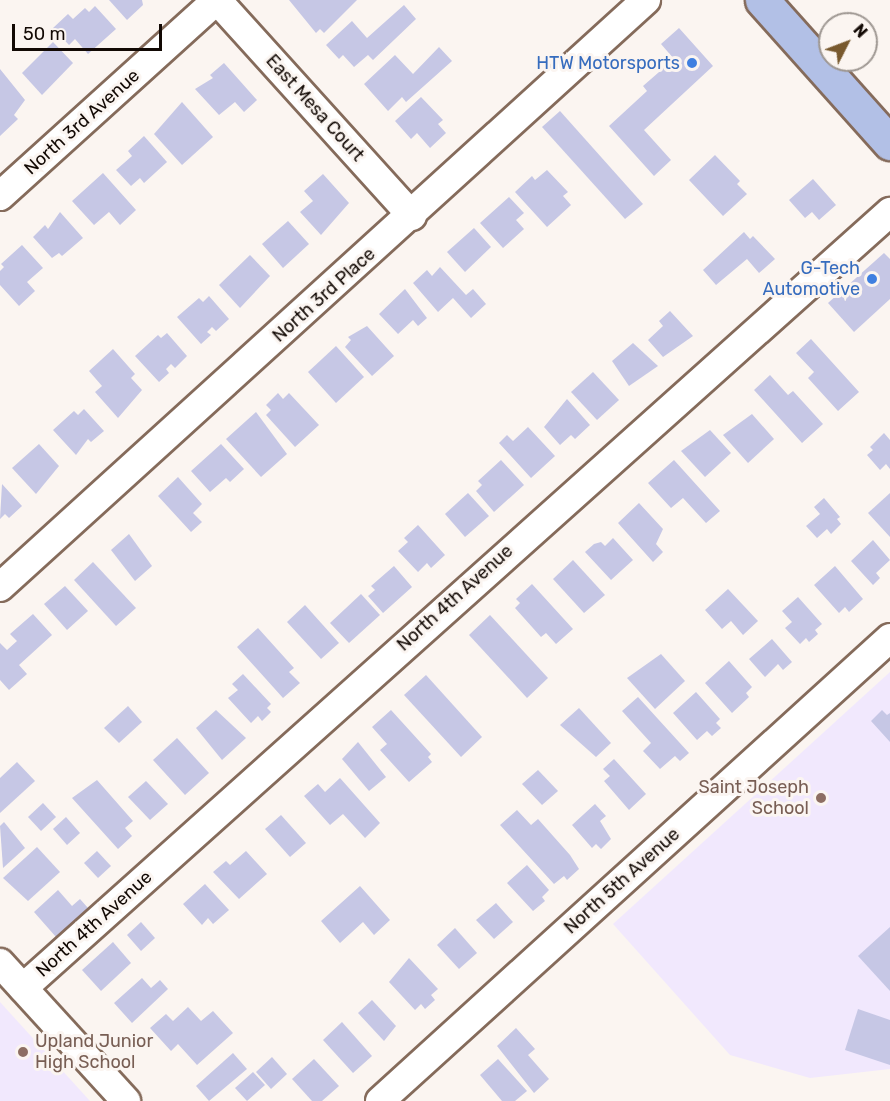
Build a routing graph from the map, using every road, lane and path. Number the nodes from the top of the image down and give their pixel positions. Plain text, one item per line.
1 (217, 0) edge
2 (646, 0) edge
3 (762, 0) edge
4 (890, 143) edge
5 (0, 196) edge
6 (890, 212) edge
7 (412, 216) junction
8 (0, 587) edge
9 (890, 638) edge
10 (0, 963) edge
11 (23, 988) junction
12 (126, 1101) edge
13 (380, 1101) edge

1 - 5 street, North 3rd Avenue
1 - 7 street, East Mesa Court
2 - 7 street, North 3rd Place
3 - 4 main road
6 - 11 street, North 4th Avenue
7 - 8 street, North 3rd Place
9 - 13 street, North 5th Avenue
10 - 11 street
11 - 12 street

